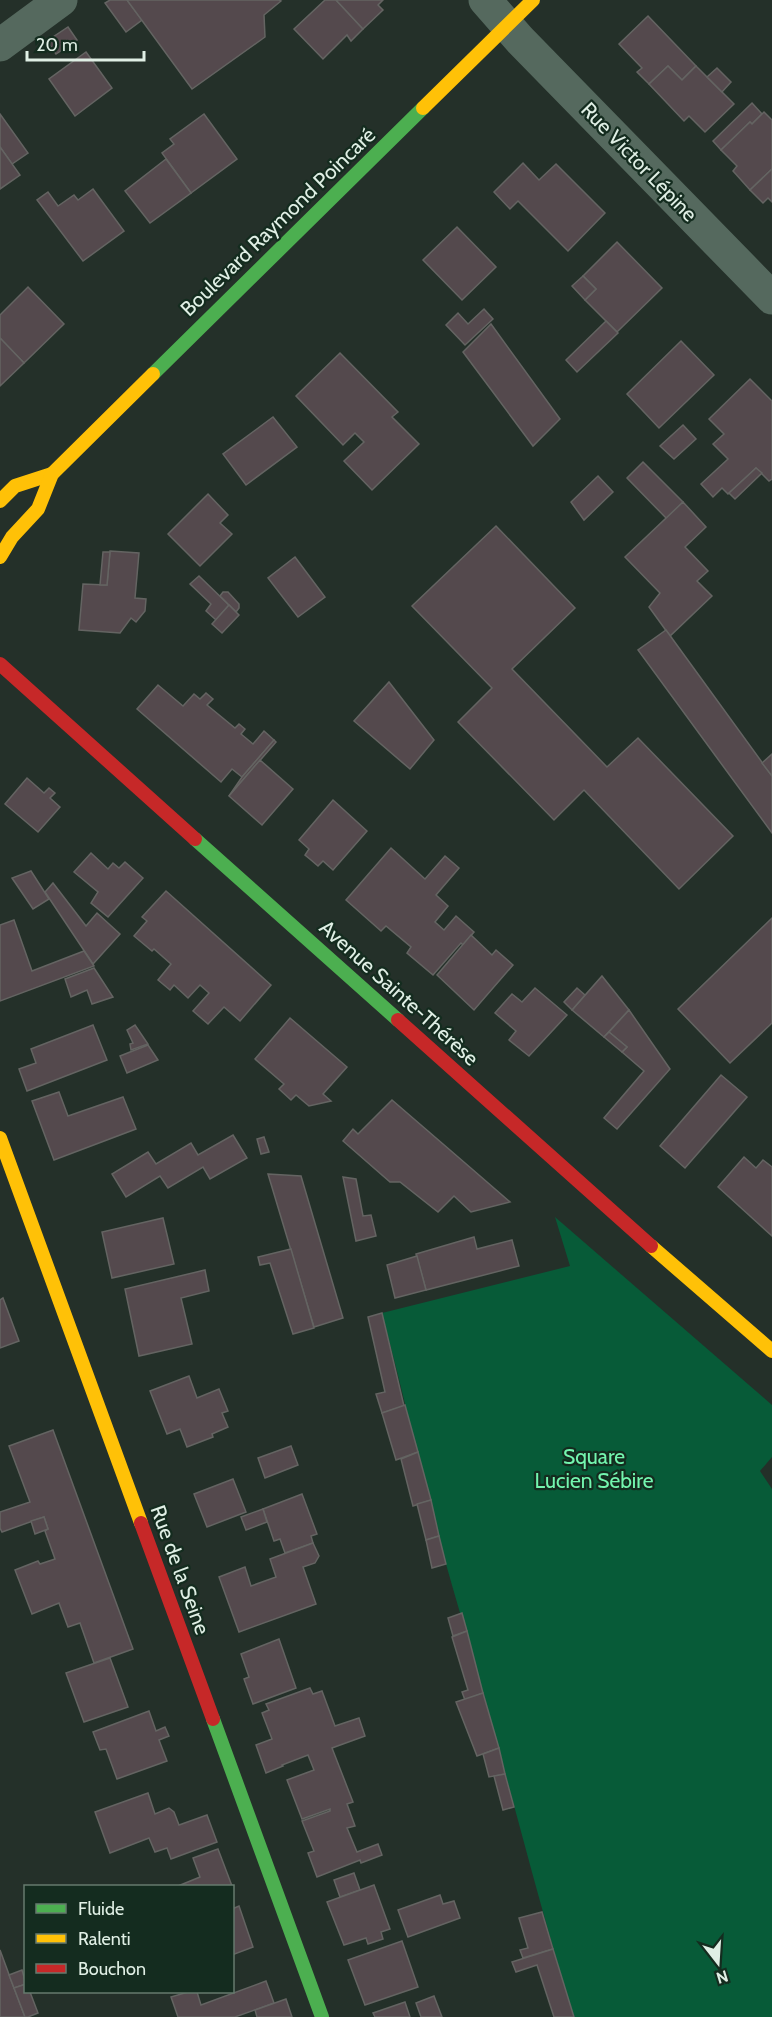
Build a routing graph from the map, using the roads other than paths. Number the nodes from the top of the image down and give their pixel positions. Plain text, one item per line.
1 (62, 0) edge
2 (485, 0) edge
3 (533, 0) edge
4 (507, 26) junction
5 (0, 45) edge
6 (772, 298) edge
7 (52, 474) junction
8 (0, 501) edge
9 (0, 557) edge
10 (0, 664) edge
11 (0, 1138) edge
12 (772, 1351) edge
13 (321, 2017) edge

1 - 5 street
2 - 4 street, Rue Victor Lépine
3 - 4 street, Boulevard Raymond Poincaré
4 - 6 street, Rue Victor Lépine
4 - 7 street, Boulevard Raymond Poincaré
7 - 8 street, Boulevard Raymond Poincaré
7 - 9 street, Boulevard Raymond Poincaré
10 - 12 street, Avenue Sainte-Thérèse
11 - 13 street, Rue de la Seine

